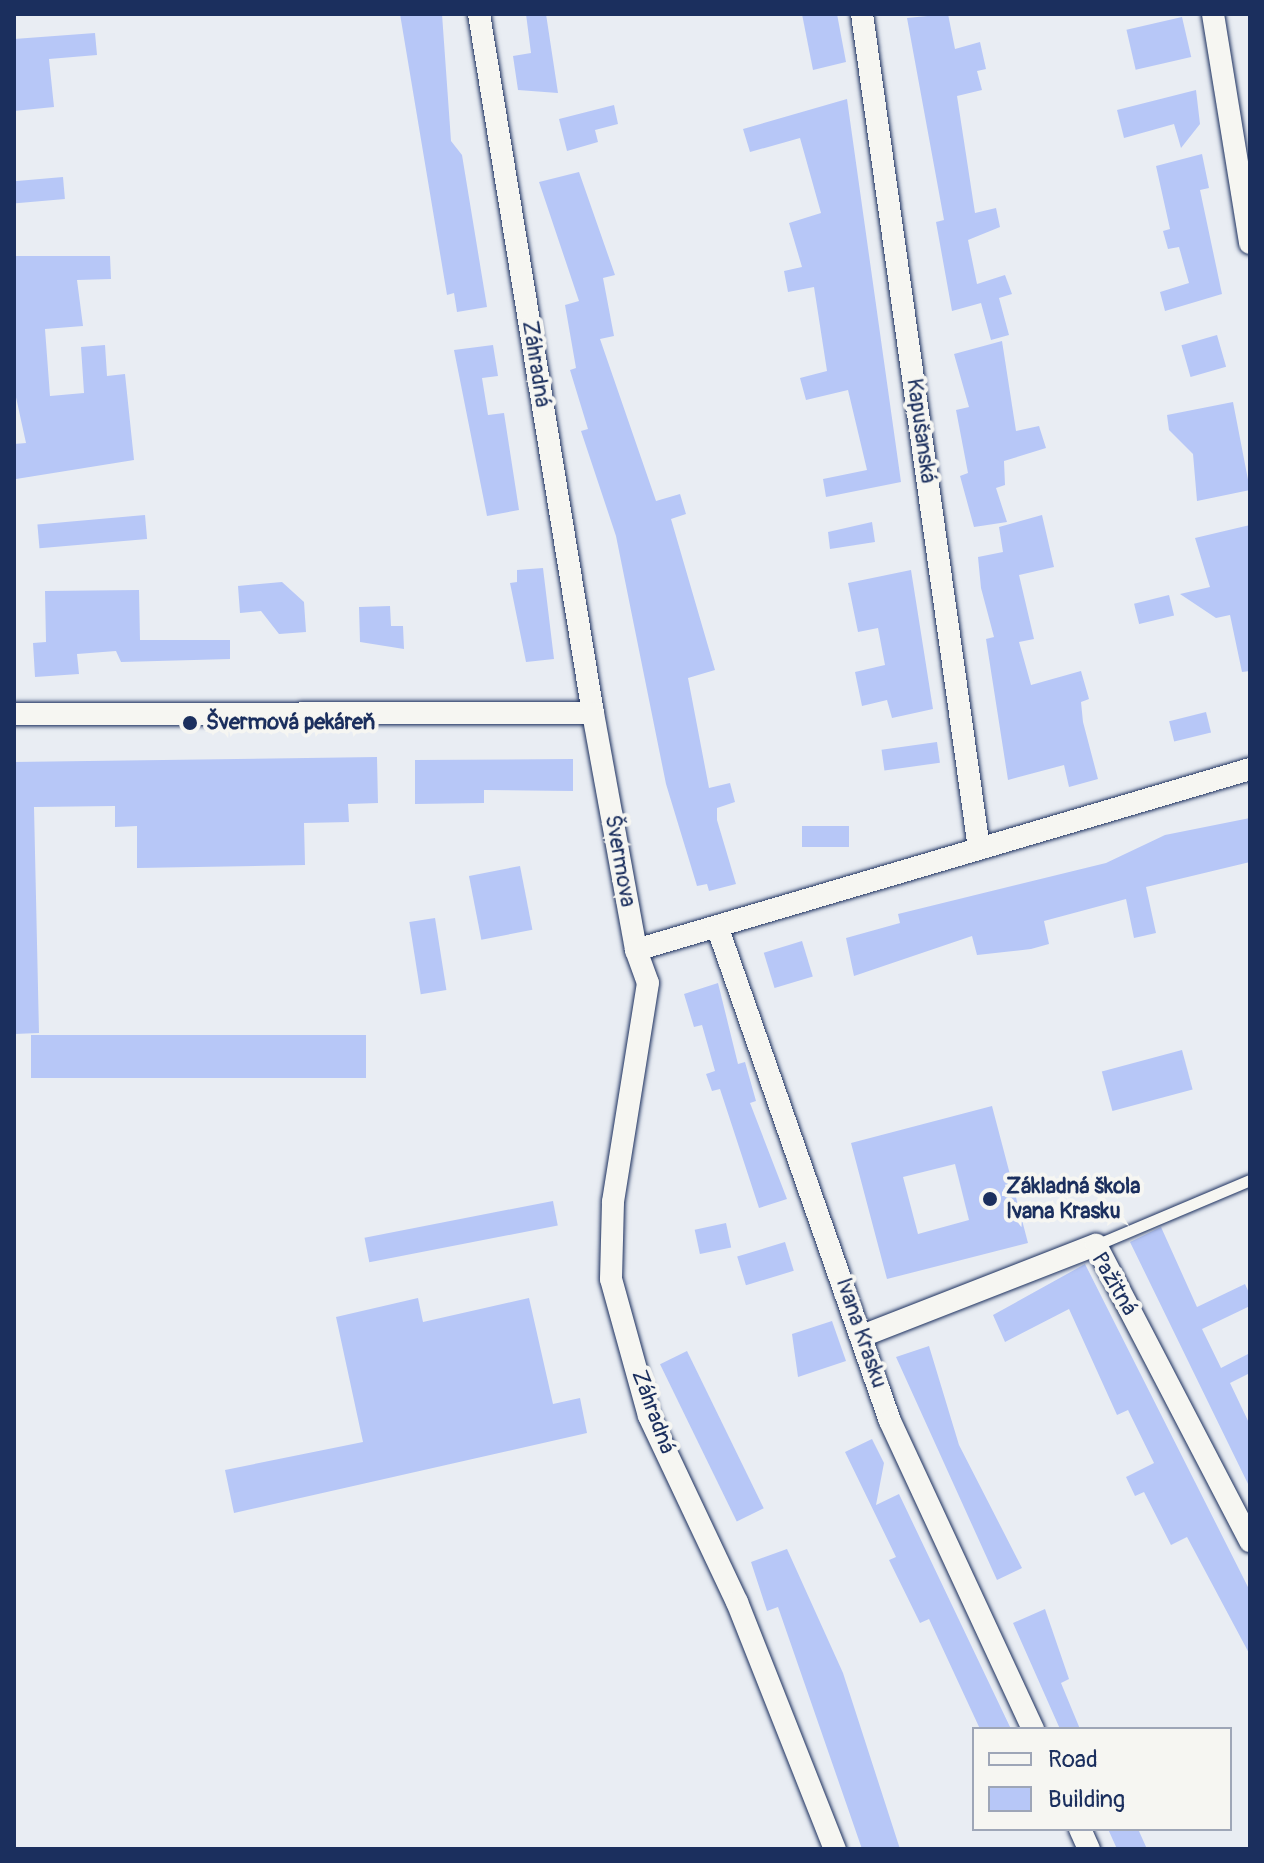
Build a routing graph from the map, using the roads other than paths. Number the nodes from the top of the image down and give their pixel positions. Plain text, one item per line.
1 (479, 14) edge
2 (862, 14) edge
3 (1213, 14) edge
4 (1250, 243) edge
5 (593, 713) junction
6 (14, 714) edge
7 (1250, 769) edge
8 (979, 849) junction
9 (717, 926) junction
10 (636, 950) junction
11 (1250, 1180) edge
12 (1096, 1245) junction
13 (862, 1336) junction
14 (1250, 1541) edge
15 (1032, 1727) edge
16 (835, 1849) edge

1 - 5 street, Záhradná
2 - 8 street, Kapušanská
3 - 4 street
5 - 6 street
5 - 10 street, Švermova
7 - 8 street
8 - 9 street
9 - 10 street
9 - 13 street, Ivana Krasku
10 - 16 street, Záhradná
11 - 12 lane
12 - 13 street, Pažitná
12 - 14 street, Pažitná
13 - 15 street, Ivana Krasku

